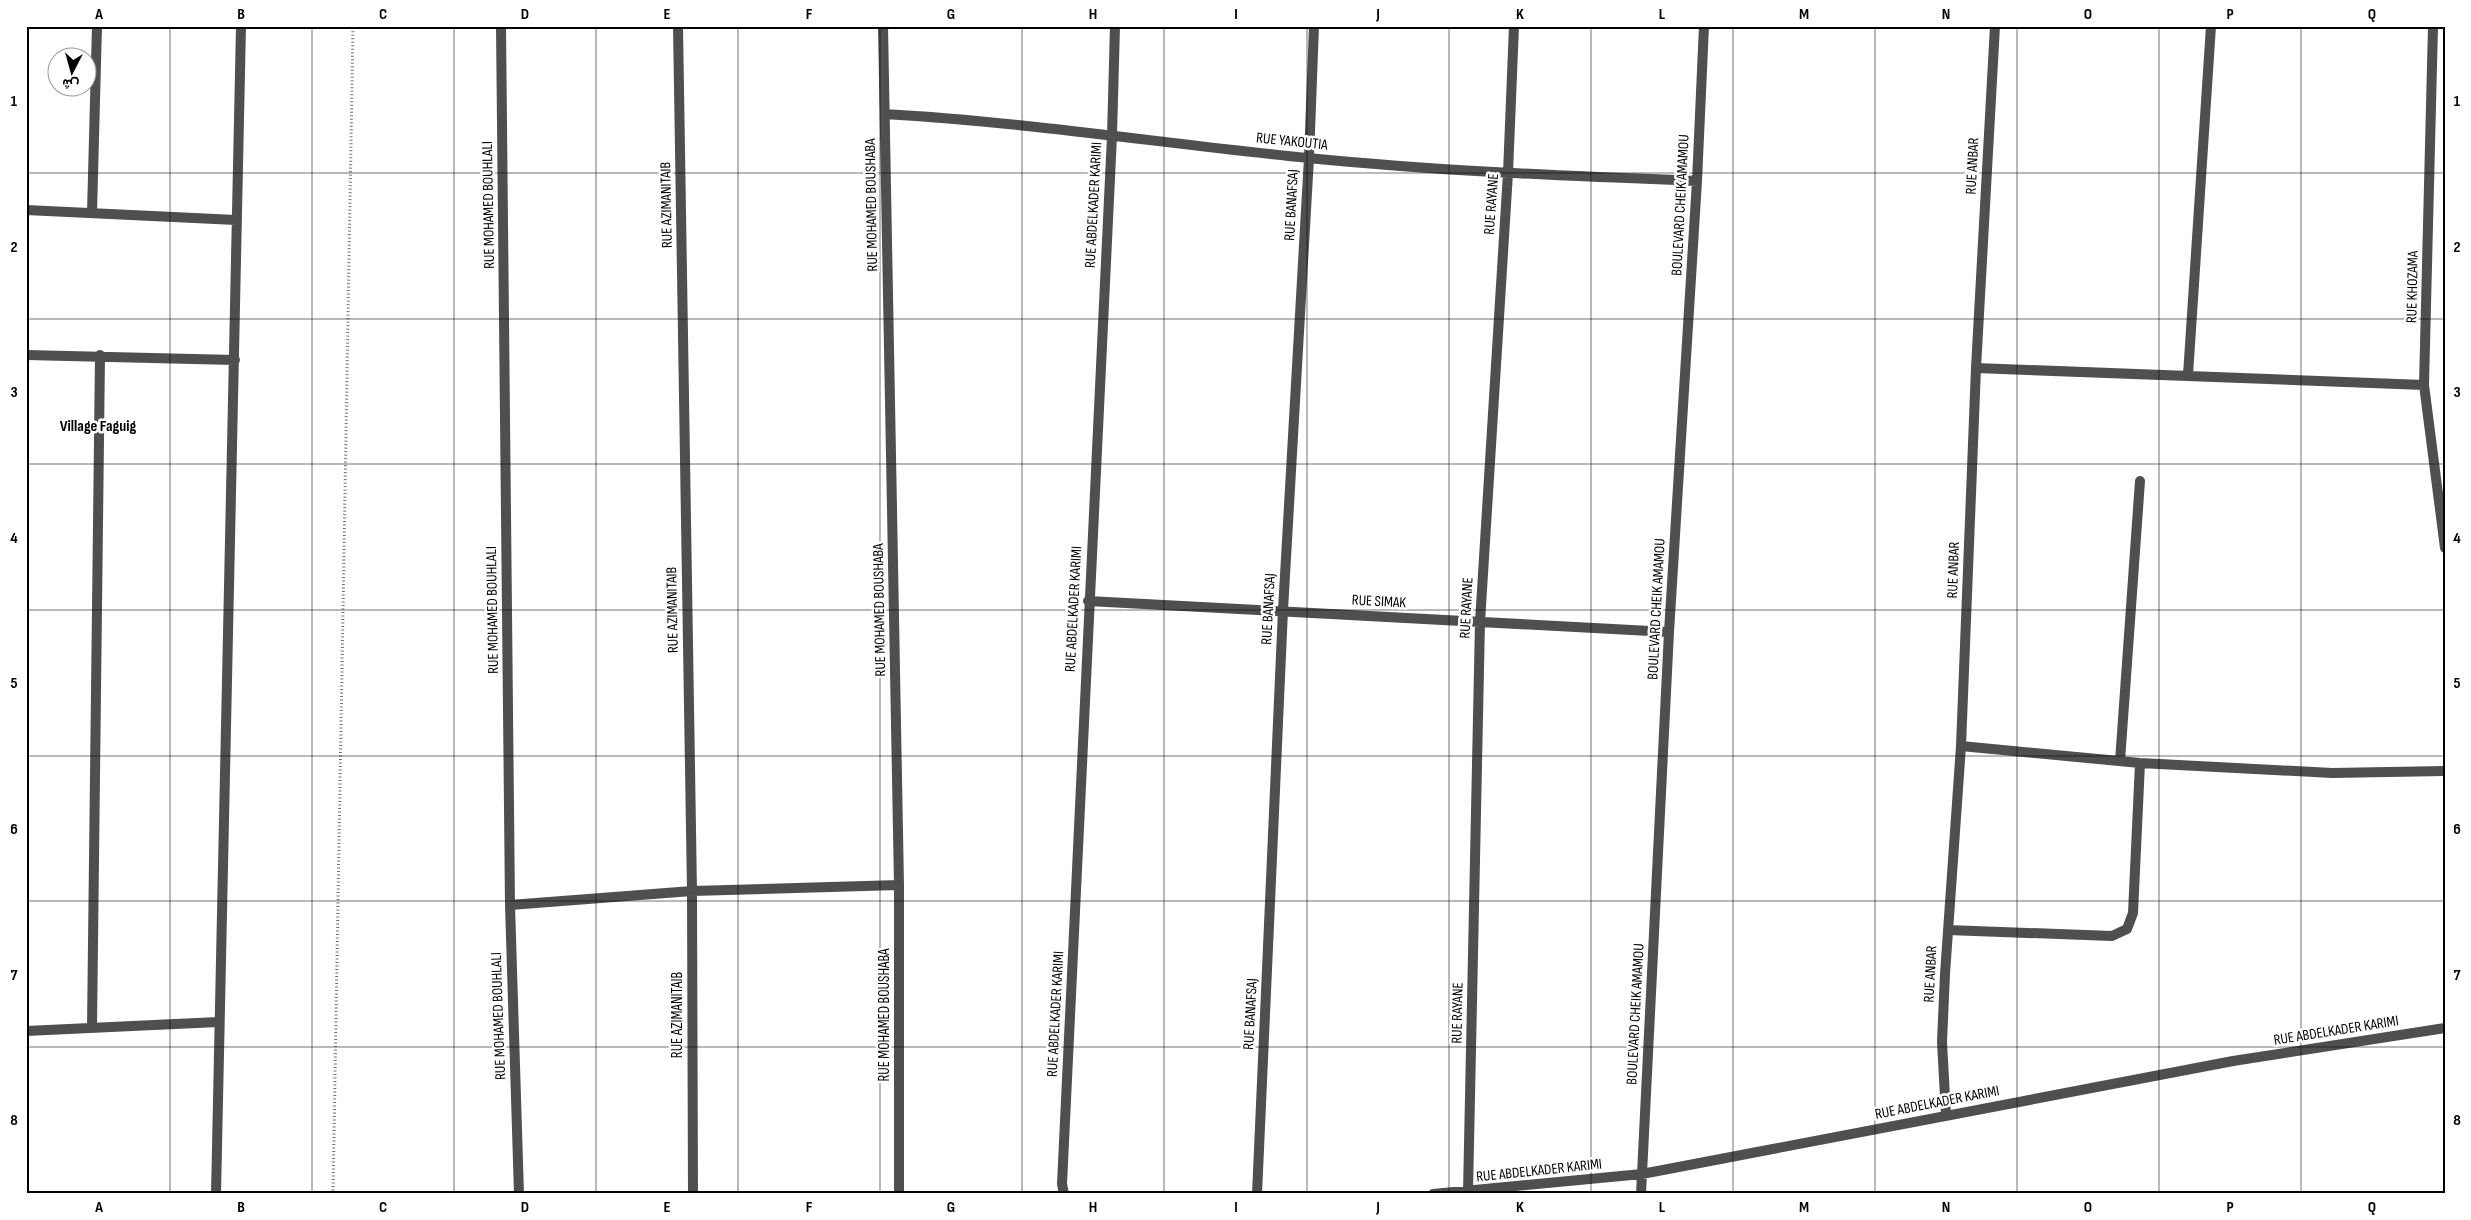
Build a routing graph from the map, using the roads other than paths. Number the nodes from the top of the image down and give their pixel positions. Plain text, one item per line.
1 (97, 26) edge
2 (241, 26) edge
3 (501, 26) edge
4 (678, 26) edge
5 (883, 26) edge
6 (1115, 26) edge
7 (1314, 26) edge
8 (1514, 26) edge
9 (1704, 26) edge
10 (1995, 26) edge
11 (2212, 26) edge
12 (2433, 26) edge
13 (884, 114) junction
14 (1112, 136) junction
15 (1309, 158) junction
16 (1508, 174) junction
17 (1697, 181) junction
18 (26, 210) edge
19 (92, 213) junction
20 (236, 220) junction
21 (26, 355) edge
22 (100, 356) junction
23 (235, 360) junction
24 (1976, 368) junction
25 (2188, 375) junction
26 (2424, 385) junction
27 (2140, 481) dead end
28 (2445, 548) edge
29 (1088, 601) junction
30 (1283, 610) junction
31 (1480, 622) junction
32 (1669, 632) junction
33 (1960, 746) junction
34 (2120, 761) junction
35 (2140, 763) junction
36 (2445, 771) edge
37 (899, 885) junction
38 (692, 891) junction
39 (510, 905) junction
40 (1948, 930) junction
41 (218, 1022) junction
42 (92, 1028) junction
43 (2445, 1028) edge
44 (26, 1031) edge
45 (1946, 1115) junction
46 (1642, 1174) junction
47 (1468, 1192) junction
48 (216, 1194) edge
49 (519, 1194) edge
50 (693, 1194) edge
51 (899, 1194) edge
52 (1064, 1194) edge
53 (1257, 1194) edge
54 (1433, 1194) edge
55 (1641, 1194) edge

1 - 19 street
2 - 20 street
3 - 39 street, RUE MOHAMED BOUHLALI
4 - 38 street, RUE AZIMANITAIB
5 - 13 street, RUE MOHAMED BOUSHABA
6 - 14 street, RUE ABDELKADER KARIMI
7 - 15 street, RUE BANAFSAJ
8 - 16 street, RUE RAYANE
9 - 17 street, BOULEVARD CHEIK AMAMOU
10 - 24 street, RUE ANBAR
11 - 25 street
12 - 26 street, RUE KHOZAMA
13 - 14 street, RUE YAKOUTIA
13 - 37 street, RUE MOHAMED BOUSHABA
14 - 15 street, RUE YAKOUTIA
14 - 29 street, RUE ABDELKADER KARIMI
15 - 16 street, RUE YAKOUTIA
15 - 30 street, RUE BANAFSAJ
16 - 17 street, RUE YAKOUTIA
16 - 31 street, RUE RAYANE
17 - 32 street, BOULEVARD CHEIK AMAMOU
18 - 19 street
19 - 20 street
20 - 23 street
21 - 22 street
22 - 23 street
22 - 42 street
23 - 41 street
24 - 25 street
24 - 33 street, RUE ANBAR
25 - 26 street
26 - 28 street, RUE KHOZAMA
27 - 34 street
29 - 30 street, RUE SIMAK
29 - 52 street, RUE ABDELKADER KARIMI
30 - 31 street, RUE SIMAK
30 - 53 street, RUE BANAFSAJ
31 - 32 street, RUE SIMAK
31 - 47 street, RUE RAYANE
32 - 46 street, BOULEVARD CHEIK AMAMOU
33 - 34 street
33 - 40 street, RUE ANBAR
34 - 35 street
35 - 36 street
35 - 40 street
37 - 38 street
37 - 51 street, RUE MOHAMED BOUSHABA
38 - 39 street
38 - 50 street, RUE AZIMANITAIB
39 - 49 street, RUE MOHAMED BOUHLALI
40 - 45 street, RUE ANBAR
41 - 42 street
41 - 48 street
42 - 44 street
43 - 45 street, RUE ABDELKADER KARIMI
45 - 46 street, RUE ABDELKADER KARIMI
46 - 47 street, RUE ABDELKADER KARIMI
46 - 55 street, BOULEVARD CHEIK AMAMOU
47 - 54 street, RUE ABDELKADER KARIMI

